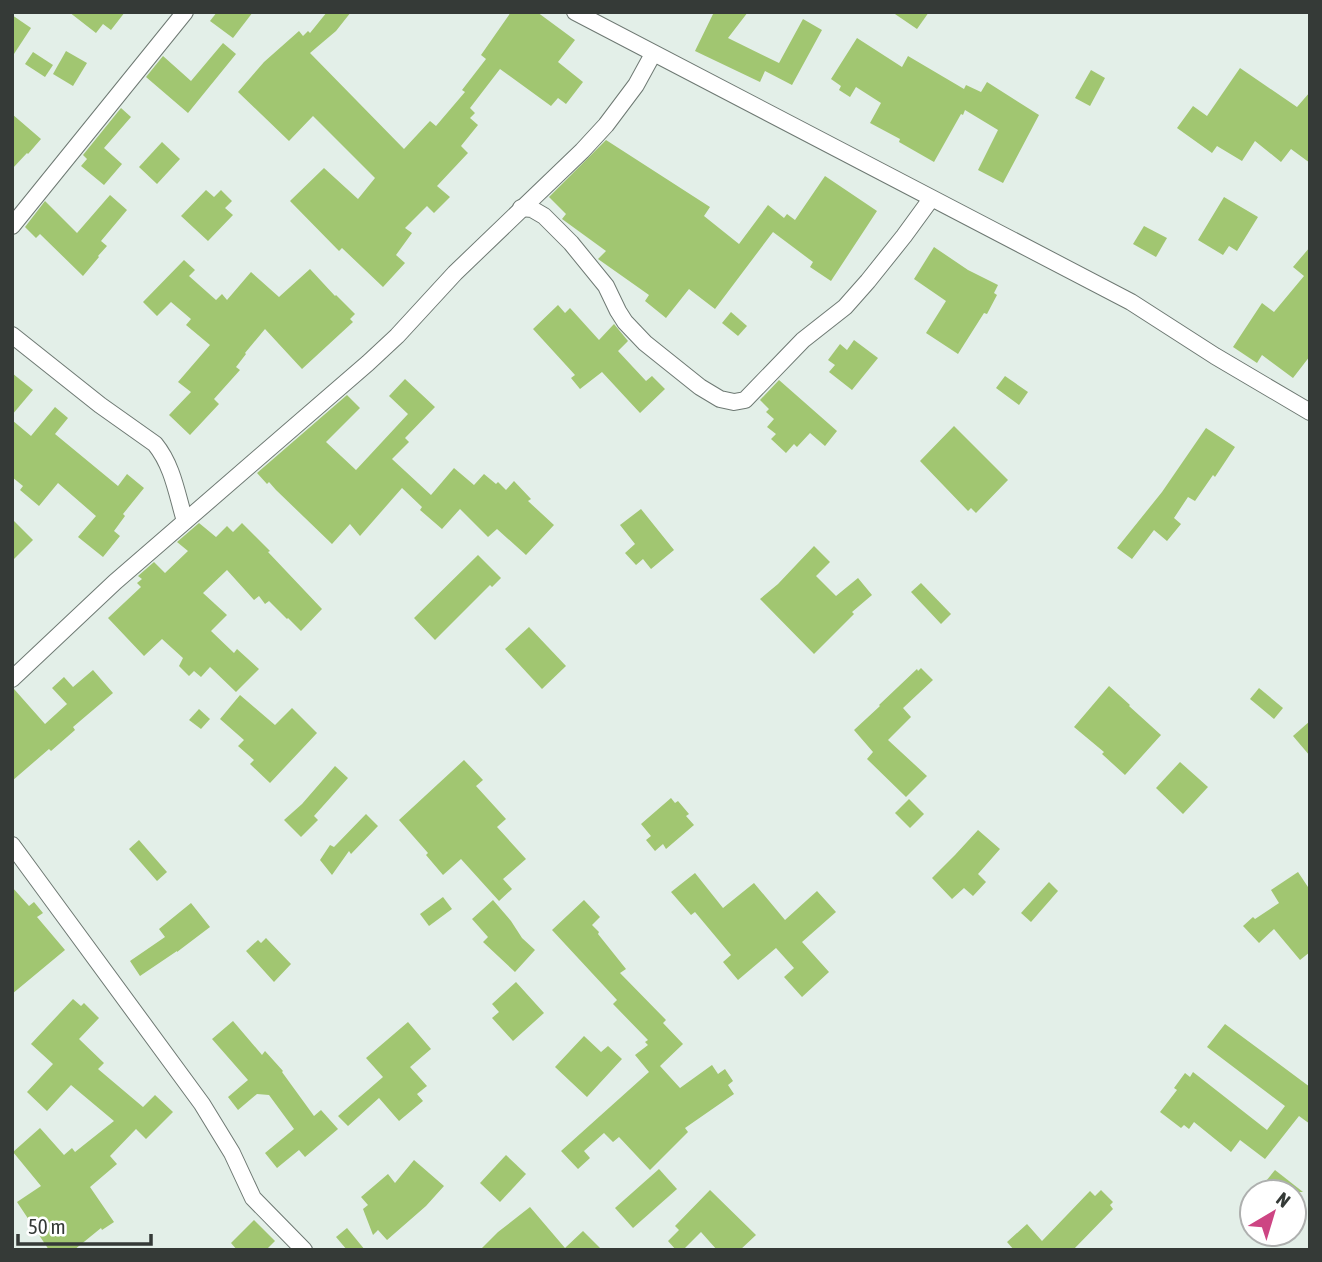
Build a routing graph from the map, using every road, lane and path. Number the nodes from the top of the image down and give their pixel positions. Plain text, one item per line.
1 (185, 12) edge
2 (575, 12) edge
3 (653, 54) junction
4 (931, 199) junction
5 (521, 208) junction
6 (12, 226) edge
7 (12, 335) edge
8 (1310, 412) edge
9 (184, 522) junction
10 (12, 680) edge
11 (12, 845) edge
12 (304, 1250) edge

1 - 6 street
2 - 3 street
3 - 4 street
3 - 5 street
4 - 5 street
4 - 8 street
5 - 9 street
7 - 9 street
9 - 10 street
11 - 12 street

